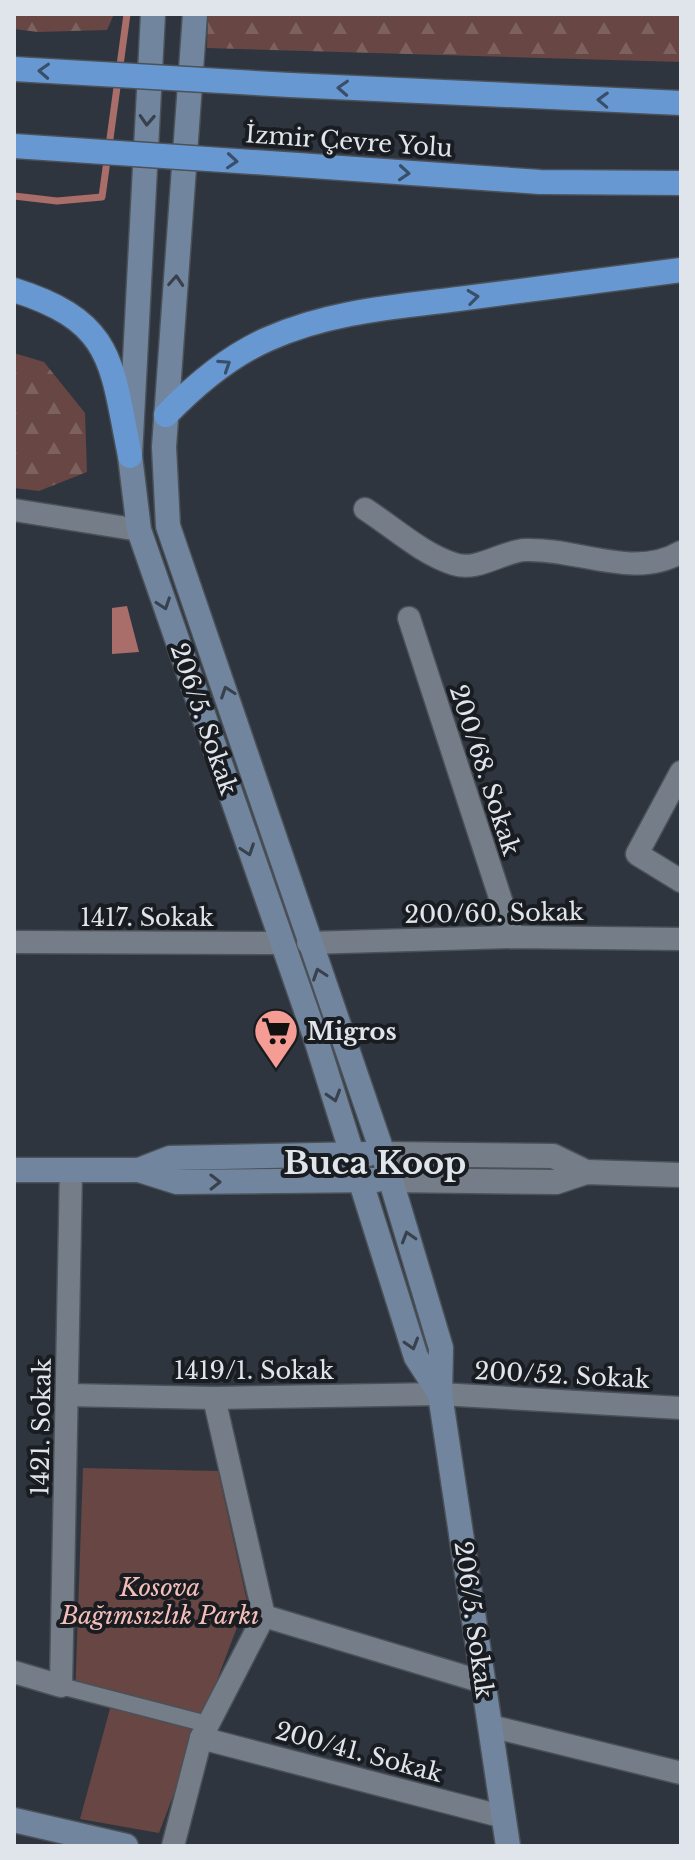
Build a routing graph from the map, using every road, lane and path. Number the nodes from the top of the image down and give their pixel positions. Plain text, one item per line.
1 (153, 14) edge
2 (195, 14) edge
3 (14, 69) edge
4 (681, 103) edge
5 (14, 146) edge
6 (681, 183) edge
7 (681, 270) edge
8 (14, 290) edge
9 (166, 415) junction
10 (130, 456) junction
11 (365, 509) dead end
12 (14, 510) edge
13 (139, 530) junction
14 (681, 552) edge
15 (409, 618) dead end
16 (681, 772) edge
17 (681, 881) edge
18 (513, 937) junction
19 (681, 939) edge
20 (14, 942) edge
21 (281, 943) junction
22 (308, 943) junction
23 (383, 1154) junction
24 (352, 1155) junction
25 (14, 1170) edge
26 (71, 1170) junction
27 (139, 1170) junction
28 (586, 1172) junction
29 (681, 1175) edge
30 (360, 1180) junction
31 (391, 1180) junction
32 (440, 1394) junction
33 (68, 1395) junction
34 (214, 1398) junction
35 (681, 1408) edge
36 (264, 1616) junction
37 (14, 1672) edge
38 (483, 1682) junction
39 (61, 1686) junction
40 (490, 1726) junction
41 (204, 1731) junction
42 (681, 1773) edge
43 (504, 1817) junction
44 (14, 1820) edge
45 (126, 1846) edge
46 (173, 1846) edge
47 (508, 1846) edge

1 -> 10 main road, 206/5. Sokak
9 -> 2 main road, 206/5. Sokak
4 -> 3 highway, bridge
5 -> 6 highway, İzmir Çevre Yolu, bridge
9 -> 7 highway
8 - 10 highway
22 -> 9 main road, 206/5. Sokak
10 - 13 main road, 206/5. Sokak
11 - 14 street
12 - 13 street
13 -> 21 main road, 206/5. Sokak
15 - 18 street, 200/68. Sokak
16 - 17 street
18 - 19 street, 200/60. Sokak
18 - 22 street, 200/60. Sokak
20 - 21 street, 1417. Sokak
21 -> 24 main road, 206/5. Sokak
23 -> 22 main road, 206/5. Sokak
23 - 24 main road
23 - 28 street
23 - 31 main road, 206/5. Sokak
24 - 27 main road
24 - 30 main road, 206/5. Sokak
25 - 26 main road
26 - 27 main road
26 - 33 street, 1421. Sokak
27 -> 30 main road
28 - 29 street
28 - 31 street
30 - 31 main road
30 -> 32 main road, 206/5. Sokak
32 -> 31 main road, 206/5. Sokak
32 - 34 street, 1419/1. Sokak
32 - 35 street, 200/52. Sokak
32 - 38 main road, 206/5. Sokak
33 - 34 street, 1419/1. Sokak
33 - 39 street, 1421. Sokak
34 - 36 street
36 - 38 street
36 - 41 street
37 - 39 street
38 - 40 main road, 206/5. Sokak
39 - 41 street
40 - 42 street
40 - 43 main road, 206/5. Sokak
41 - 43 street, 200/41. Sokak
41 - 46 street
43 - 47 main road, 206/5. Sokak
44 - 45 main road

